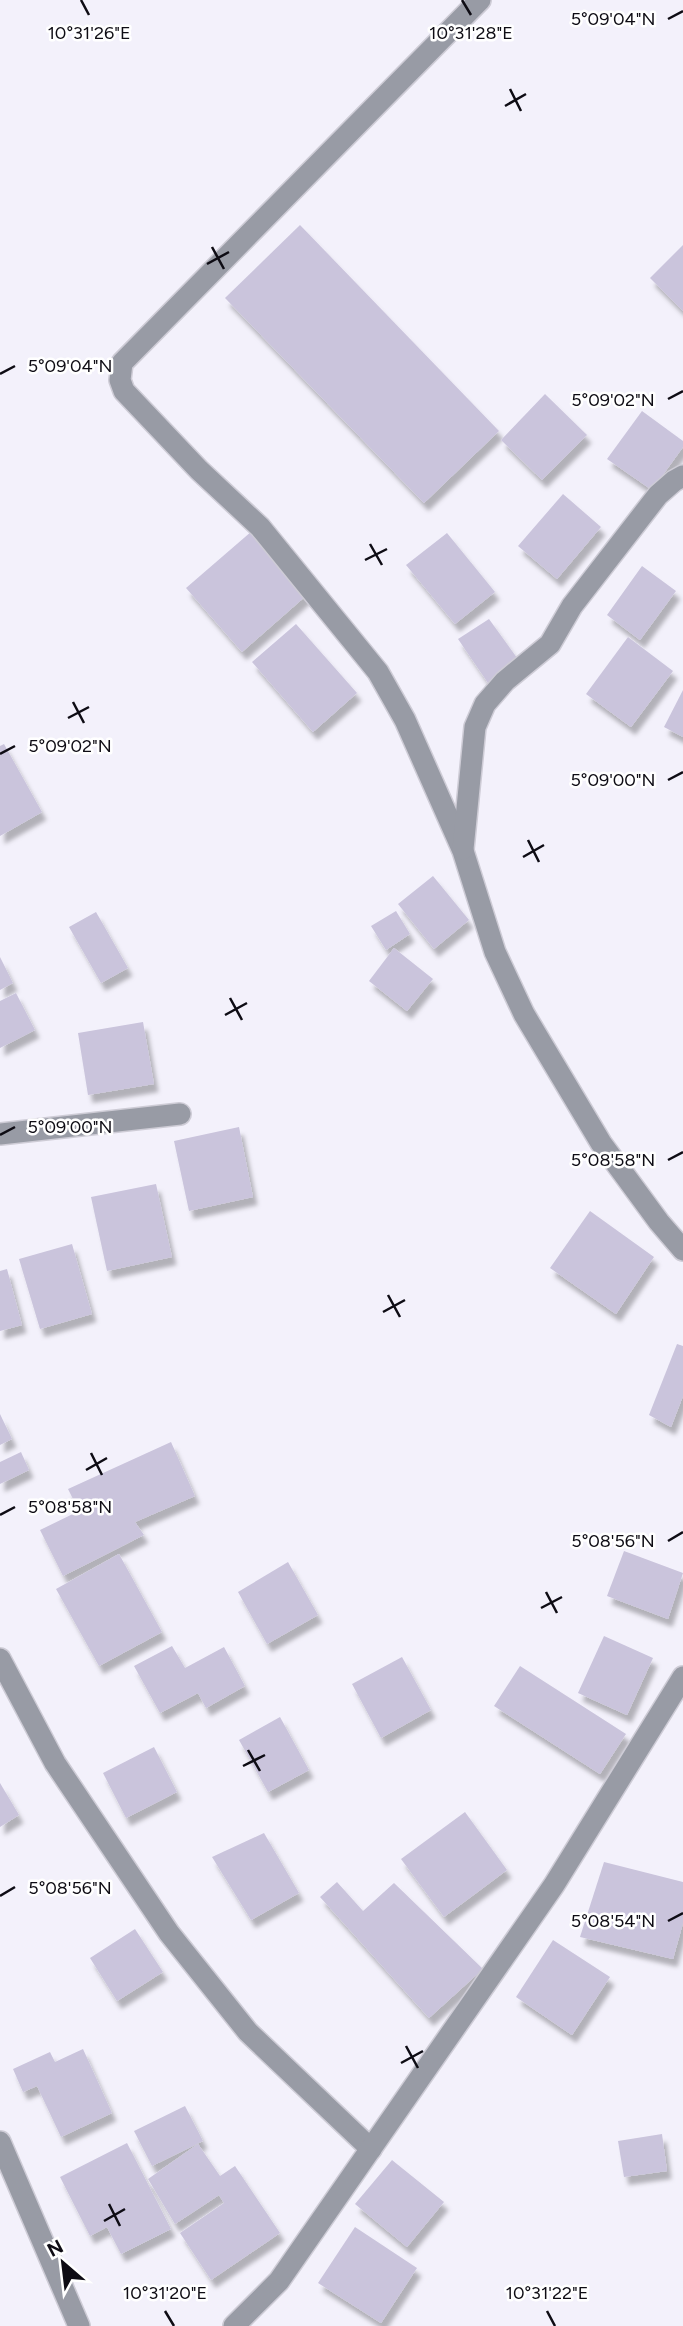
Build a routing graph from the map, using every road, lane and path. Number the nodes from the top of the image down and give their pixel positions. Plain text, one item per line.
1 (480, 0) edge
2 (683, 476) edge
3 (463, 851) junction
4 (180, 1114) dead end
5 (0, 1134) edge
6 (683, 1250) edge
7 (0, 1659) edge
8 (683, 1677) edge
9 (0, 2142) edge
10 (371, 2149) junction
11 (79, 2326) edge
12 (234, 2326) edge

1 - 3 street
2 - 3 street
3 - 6 street
4 - 5 street
7 - 10 street
8 - 10 street
9 - 11 street
10 - 12 street

